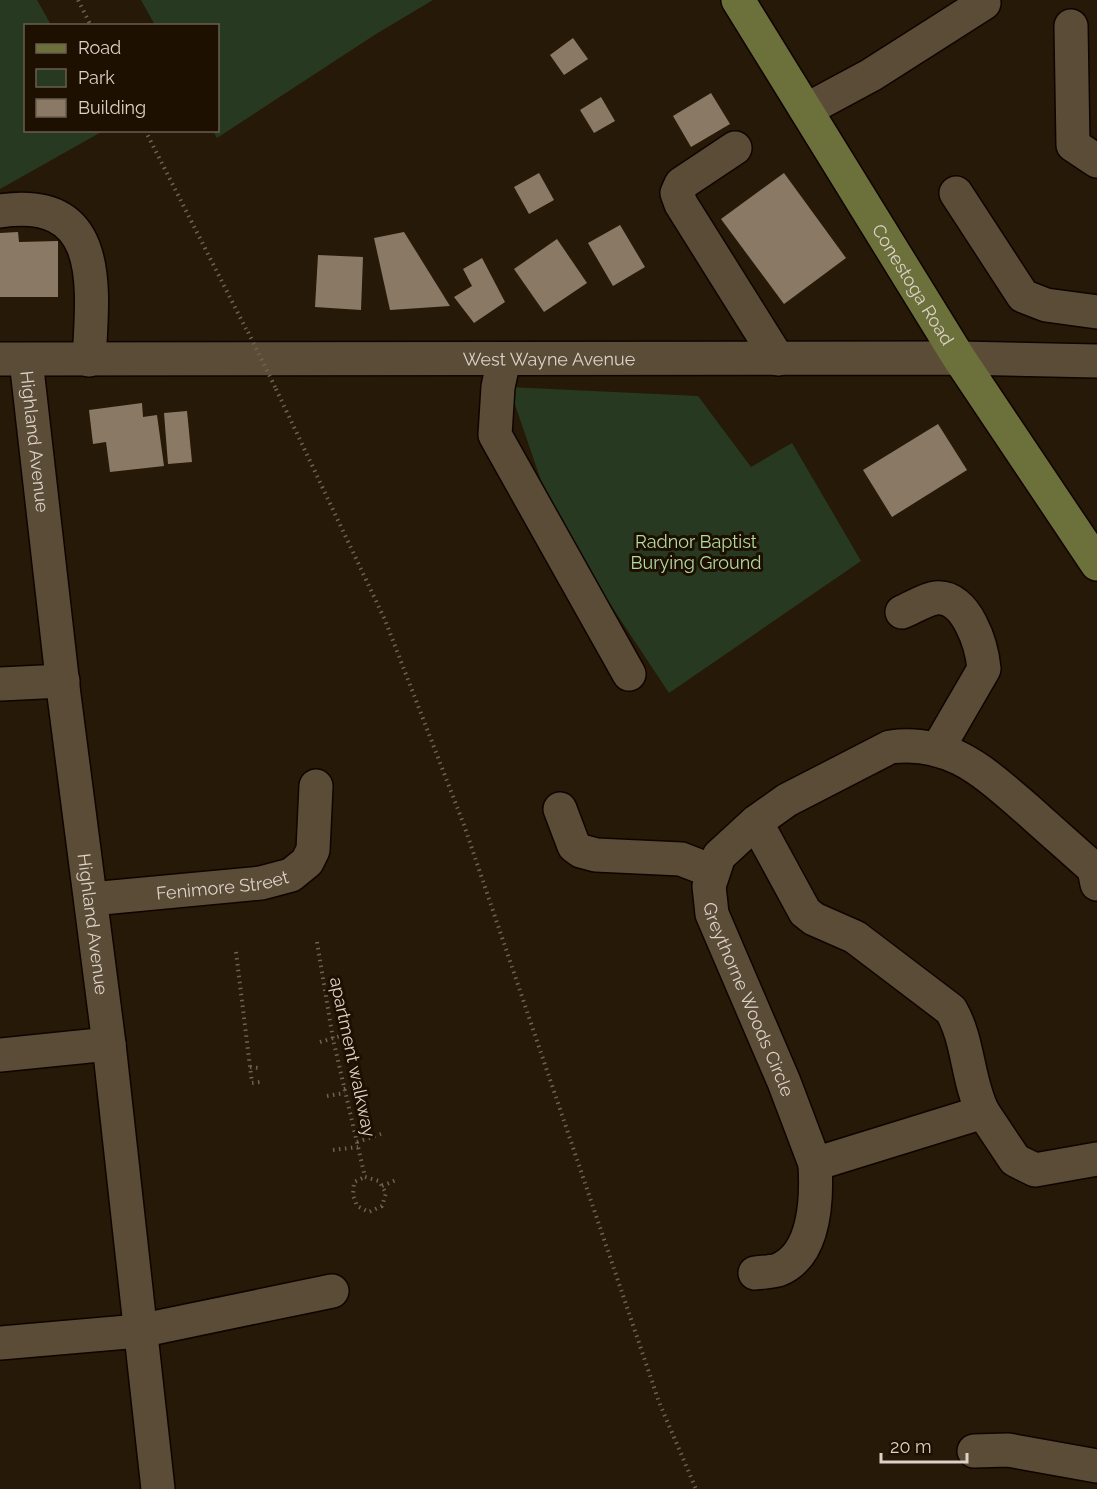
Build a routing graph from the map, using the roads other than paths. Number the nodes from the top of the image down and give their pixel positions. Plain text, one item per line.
1 (738, 0) edge
2 (984, 3) dead end
3 (1071, 26) dead end
4 (806, 110) junction
5 (735, 148) dead end
6 (1097, 160) edge
7 (956, 193) dead end
8 (0, 211) edge
9 (1097, 312) edge
10 (959, 358) junction
11 (504, 359) junction
12 (778, 359) junction
13 (13, 360) edge
14 (89, 360) junction
15 (1097, 361) edge
16 (1097, 564) edge
17 (902, 612) dead end
18 (629, 674) dead end
19 (63, 681) junction
20 (0, 684) edge
21 (937, 750) junction
22 (316, 786) dead end
23 (560, 809) dead end
24 (756, 822) junction
25 (712, 871) junction
26 (1096, 873) edge
27 (91, 899) junction
28 (109, 1044) junction
29 (0, 1055) edge
30 (983, 1112) junction
31 (1097, 1159) edge
32 (815, 1164) junction
33 (754, 1273) dead end
34 (332, 1291) dead end
35 (139, 1331) junction
36 (0, 1343) edge
37 (974, 1451) dead end
38 (1097, 1466) edge
39 (158, 1489) edge

1 - 4 main road, Conestoga Road
2 - 4 street
3 - 6 street
4 - 10 main road, Conestoga Road
5 - 12 street
7 - 9 street
8 - 14 street
10 - 12 street, West Wayne Avenue
10 - 15 street, West Wayne Avenue
10 - 16 main road, Conestoga Road
11 - 12 street, West Wayne Avenue
11 - 14 street, West Wayne Avenue
11 - 18 street
13 - 14 street, West Wayne Avenue
13 - 19 street, Highland Avenue
17 - 21 street
19 - 20 street
19 - 27 street, Highland Avenue
21 - 24 street
21 - 26 street
22 - 27 street, Fenimore Street
23 - 25 street
24 - 25 street
24 - 30 street
25 - 32 street, Greythorne Woods Circle
27 - 28 street, Highland Avenue
28 - 29 street
28 - 35 street, Highland Avenue
30 - 31 street
30 - 32 street
32 - 33 street
34 - 35 street
35 - 36 street
35 - 39 street, Highland Avenue
37 - 38 street

